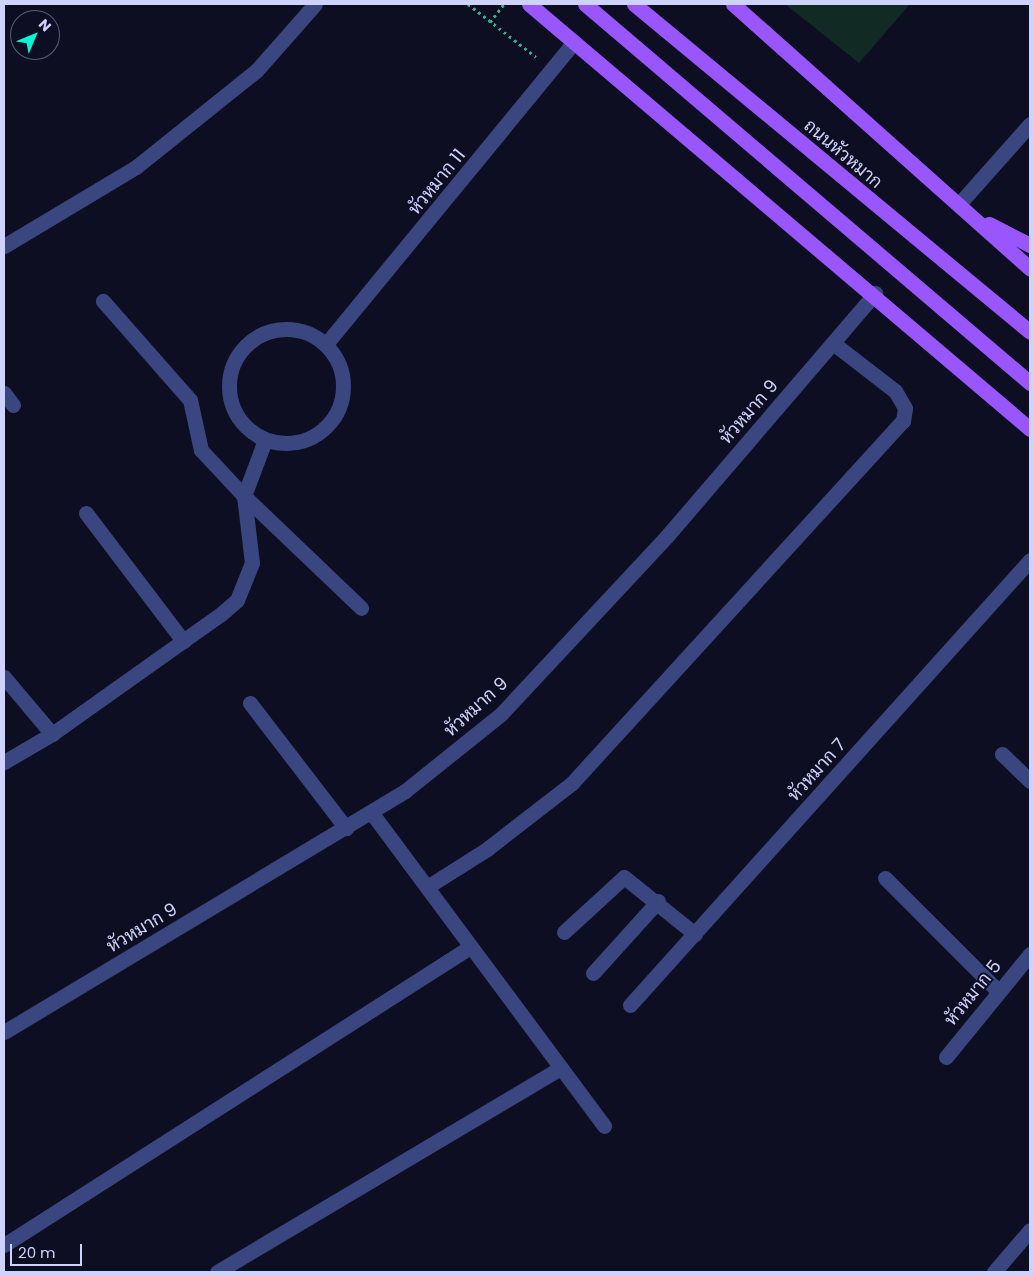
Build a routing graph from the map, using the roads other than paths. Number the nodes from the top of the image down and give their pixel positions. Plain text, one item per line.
1 (315, 4) edge
2 (529, 4) edge
3 (585, 4) edge
4 (634, 4) edge
5 (733, 4) edge
6 (574, 42) junction
7 (1030, 124) edge
8 (965, 209) junction
9 (1030, 245) edge
10 (4, 246) edge
11 (1030, 269) edge
12 (875, 293) junction
13 (103, 301) dead end
14 (1030, 332) edge
15 (833, 343) junction
16 (326, 344) junction
17 (1030, 383) edge
18 (1030, 429) edge
19 (265, 440) junction
20 (244, 496) junction
21 (86, 513) dead end
22 (1030, 560) edge
23 (361, 608) dead end
24 (183, 641) junction
25 (4, 677) edge
26 (250, 703) dead end
27 (52, 734) junction
28 (1002, 754) dead end
29 (4, 762) edge
30 (1030, 781) edge
31 (371, 812) junction
32 (346, 828) junction
33 (885, 878) dead end
34 (427, 887) junction
35 (658, 901) junction
36 (564, 932) dead end
37 (695, 934) junction
38 (470, 947) junction
39 (1030, 954) edge
40 (593, 973) dead end
41 (998, 992) junction
42 (630, 1005) dead end
43 (4, 1032) edge
44 (946, 1057) dead end
45 (561, 1068) junction
46 (604, 1126) dead end
47 (1030, 1230) edge
48 (4, 1245) edge
49 (217, 1272) edge
50 (994, 1272) edge

1 - 10 street
2 - 6 main road
3 - 17 main road
4 - 14 main road, ถนนหัวหมาก
5 - 8 main road
6 - 12 main road
6 - 16 street, หัวหมาก 11
7 - 8 street
8 - 9 main road
8 - 11 main road
12 - 15 street, หัวหมาก 9
12 - 18 main road
13 - 20 street
15 - 31 street, หัวหมาก 9
15 - 34 street
16 - 19 street
16 - 19 street
19 - 20 street
20 - 23 street
20 - 24 street
21 - 24 street
22 - 37 street, หัวหมาก 7
24 - 27 street
25 - 27 street
26 - 32 street
27 - 29 street
28 - 30 street
31 - 32 street, หัวหมาก 9
31 - 34 street
32 - 43 street, หัวหมาก 9
33 - 41 street
34 - 38 street
35 - 36 street
35 - 37 street
35 - 40 street
37 - 42 street, หัวหมาก 7
38 - 45 street
38 - 48 street
39 - 41 street, หัวหมาก 5
41 - 44 street, หัวหมาก 5
45 - 46 street
45 - 49 street
47 - 50 street

